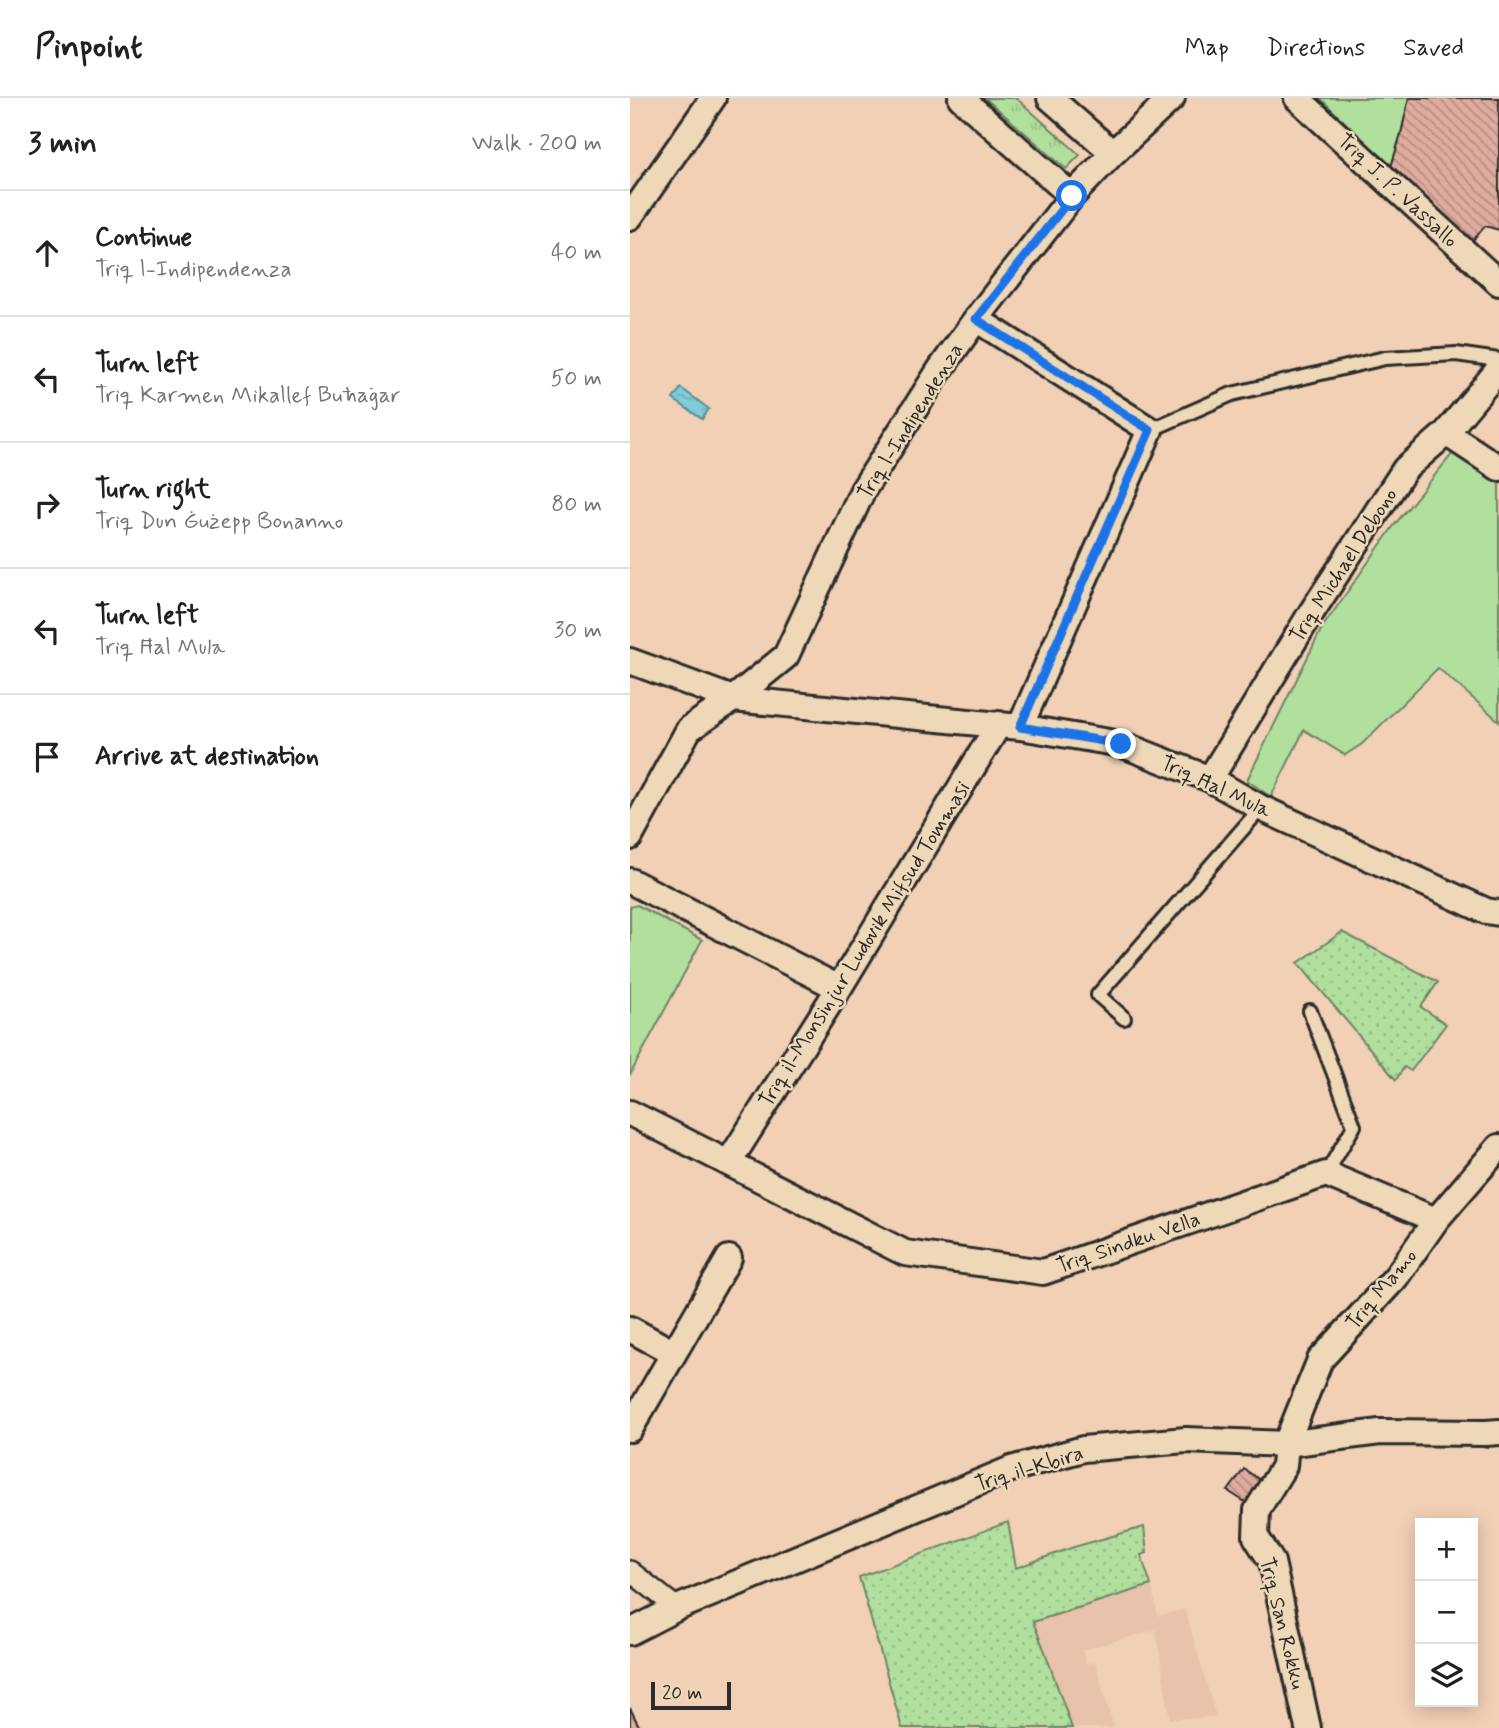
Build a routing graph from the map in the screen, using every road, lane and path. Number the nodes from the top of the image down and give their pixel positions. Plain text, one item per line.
1 (713, 98) edge
2 (961, 98) edge
3 (1050, 98) edge
4 (1172, 98) edge
5 (1297, 98) edge
6 (1112, 153) junction
7 (1072, 196) junction
8 (630, 217) edge
9 (1499, 283) edge
10 (976, 319) junction
11 (1499, 360) edge
12 (1499, 369) edge
13 (1150, 430) junction
14 (1446, 433) junction
15 (1499, 468) edge
16 (630, 662) edge
17 (733, 699) junction
18 (1009, 726) junction
19 (1210, 779) junction
20 (1261, 808) junction
21 (630, 837) edge
22 (630, 881) edge
23 (1499, 913) edge
24 (838, 988) junction
25 (1310, 1011) dead end
26 (1124, 1018) dead end
27 (630, 1113) edge
28 (1499, 1147) edge
29 (729, 1163) junction
30 (1326, 1174) junction
31 (1436, 1220) junction
32 (729, 1258) dead end
33 (630, 1329) edge
34 (674, 1353) junction
35 (630, 1429) edge
36 (1499, 1432) edge
37 (1286, 1444) junction
38 (630, 1571) edge
39 (677, 1608) junction
40 (630, 1632) edge
41 (1308, 1728) edge

1 - 8 street
2 - 7 street
3 - 6 street
4 - 6 street, Triq l-Indipendenza
5 - 9 street, Triq J. P. Vassallo
6 - 7 street, Triq l-Indipendenza
7 - 10 street, Triq l-Indipendenza
10 - 13 street
10 - 17 street, Triq l-Indipendenza
11 - 13 lane
12 - 14 street, Triq Michael Debono
13 - 18 street, Triq il-Monsinjur Ludovik Mifsud Tommasi
14 - 15 street
14 - 19 street, Triq Michael Debono
16 - 17 street, Triq Ħal Mula
17 - 18 street, Triq Ħal Mula
17 - 21 street, Triq l-Indipendenza
18 - 19 street, Triq Ħal Mula
18 - 24 street, Triq il-Monsinjur Ludovik Mifsud Tommasi
19 - 20 street, Triq Ħal Mula
20 - 23 street, Triq Ħal Mula
20 - 26 lane
22 - 24 street
24 - 29 street, Triq il-Monsinjur Ludovik Mifsud Tommasi
25 - 30 lane
27 - 29 street, Triq Sindku Vella
28 - 31 street, Triq Mamo
29 - 30 street, Triq Sindku Vella
30 - 31 street
31 - 37 street, Triq Mamo
32 - 34 street
33 - 34 street
34 - 35 street
36 - 37 street, Triq il-Kbira
37 - 39 street, Triq il-Kbira
37 - 41 street, Triq San Rokku
38 - 39 street
39 - 40 street, Triq il-Kbira

